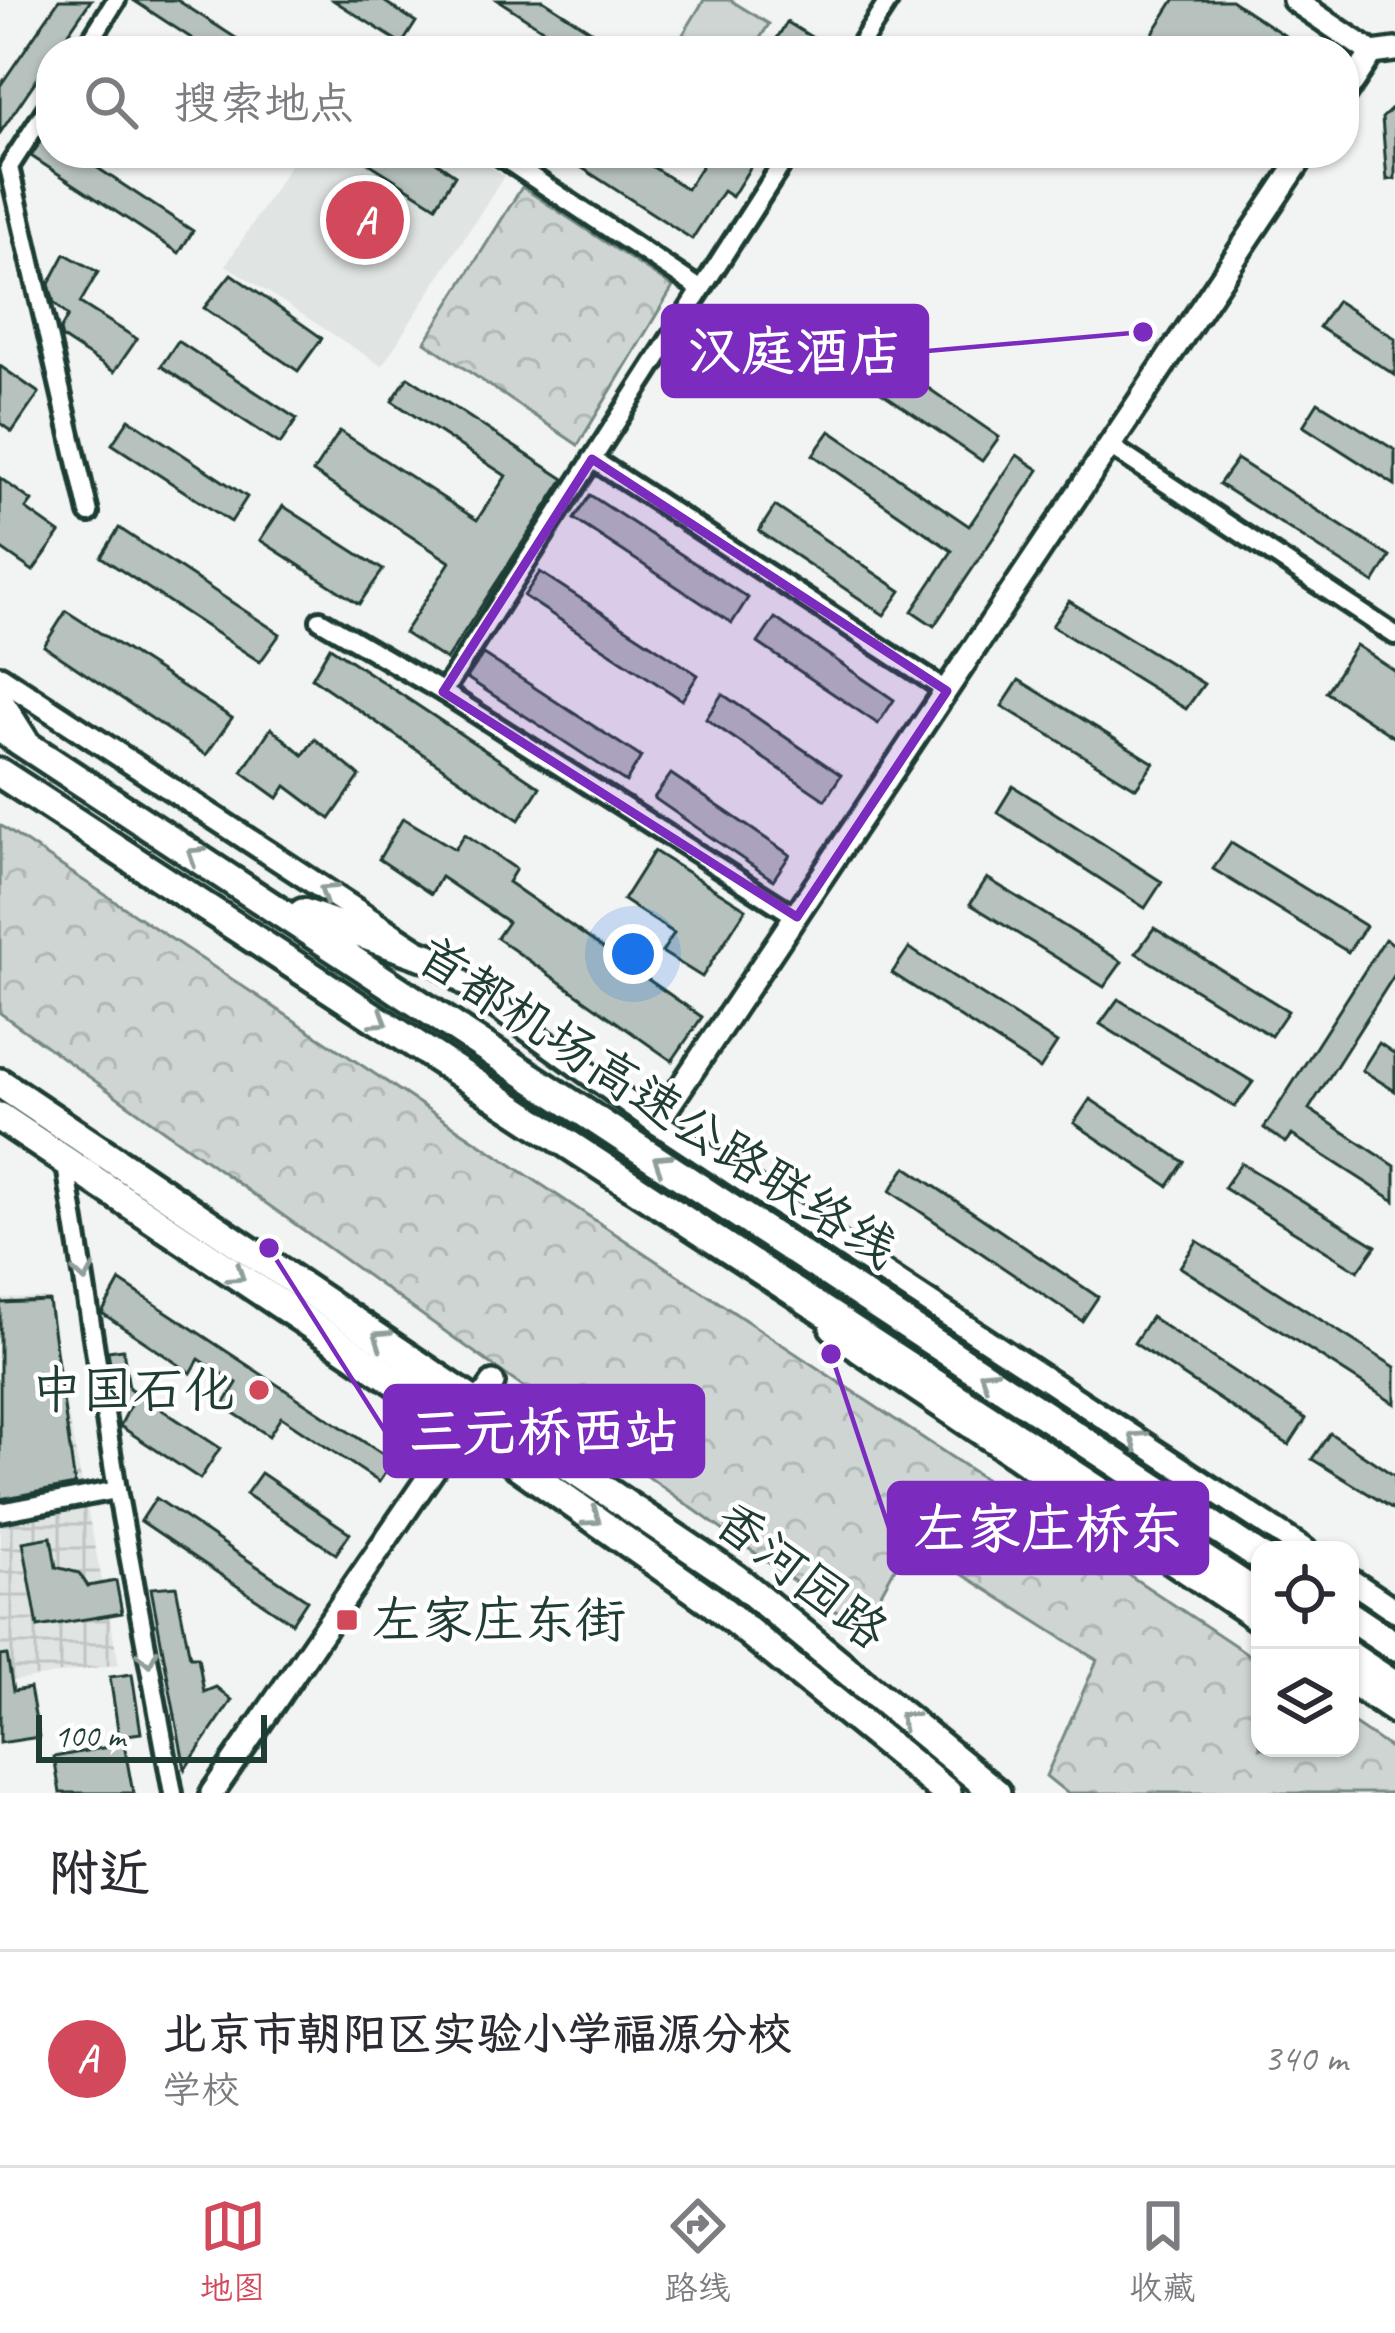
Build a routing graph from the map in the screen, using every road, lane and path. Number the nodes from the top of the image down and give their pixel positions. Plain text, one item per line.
1 (116, 0) edge
2 (890, 0) edge
3 (1294, 0) edge
4 (93, 36) edge
5 (866, 36) edge
6 (1358, 36) edge
7 (1384, 51) edge
8 (1359, 78) edge
9 (36, 125) edge
10 (518, 168) edge
11 (779, 168) edge
12 (1296, 168) edge
13 (700, 289) junction
14 (1110, 446) junction
15 (592, 459) junction
16 (89, 513) dead end
17 (320, 620) dead end
18 (1395, 634) edge
19 (0, 677) edge
20 (947, 691) junction
21 (443, 692) junction
22 (0, 704) edge
23 (0, 728) edge
24 (26, 744) junction
25 (0, 773) edge
26 (260, 898) junction
27 (796, 917) junction
28 (429, 958) junction
29 (0, 1068) edge
30 (0, 1083) edge
31 (36, 1107) junction
32 (0, 1117) edge
33 (657, 1123) junction
34 (65, 1158) junction
35 (746, 1259) junction
36 (478, 1404) junction
37 (117, 1490) junction
38 (0, 1512) edge
39 (1291, 1541) edge
40 (1251, 1551) edge
41 (1359, 1586) edge
42 (1251, 1590) edge
43 (1395, 1610) edge
44 (1251, 1616) edge
45 (1359, 1622) edge
46 (1395, 1646) edge
47 (1359, 1662) edge
48 (1395, 1686) edge
49 (1359, 1689) edge
50 (1395, 1713) edge
51 (173, 1793) edge
52 (212, 1793) edge
53 (947, 1793) edge
54 (996, 1793) edge

1 - 4 street
2 - 5 street
3 - 6 main road
7 - 8 main road
9 - 16 street
10 - 13 street
11 - 13 street
12 - 14 main road
13 - 15 street
14 - 18 street
14 - 20 main road
15 - 20 street
15 - 21 street
17 - 21 street
28 -> 19 main road
20 - 27 main road
21 - 27 street
22 - 24 highway
23 - 24 highway, 首都机场高速公路联络线
26 -> 24 highway, 首都机场高速公路联络线
25 -> 35 highway, 首都机场高速公路联络线
26 - 28 highway
40 -> 26 highway, 首都机场高速公路联络线
27 - 33 main road
28 - 33 main road
29 - 31 highway
30 - 31 highway, 香河园路
36 -> 31 highway, 香河园路
32 - 34 highway, 香河园路
39 -> 33 main road
34 -> 36 highway, 香河园路
34 -> 37 street
35 - 42 highway, 首都机场高速公路联络线
35 - 44 main road
36 - 52 main road
36 -> 53 highway, 香河园路
54 -> 36 highway, 香河园路
37 - 38 street
37 -> 51 street
41 - 43 main road
45 - 46 highway
47 - 48 highway
49 - 50 main road

